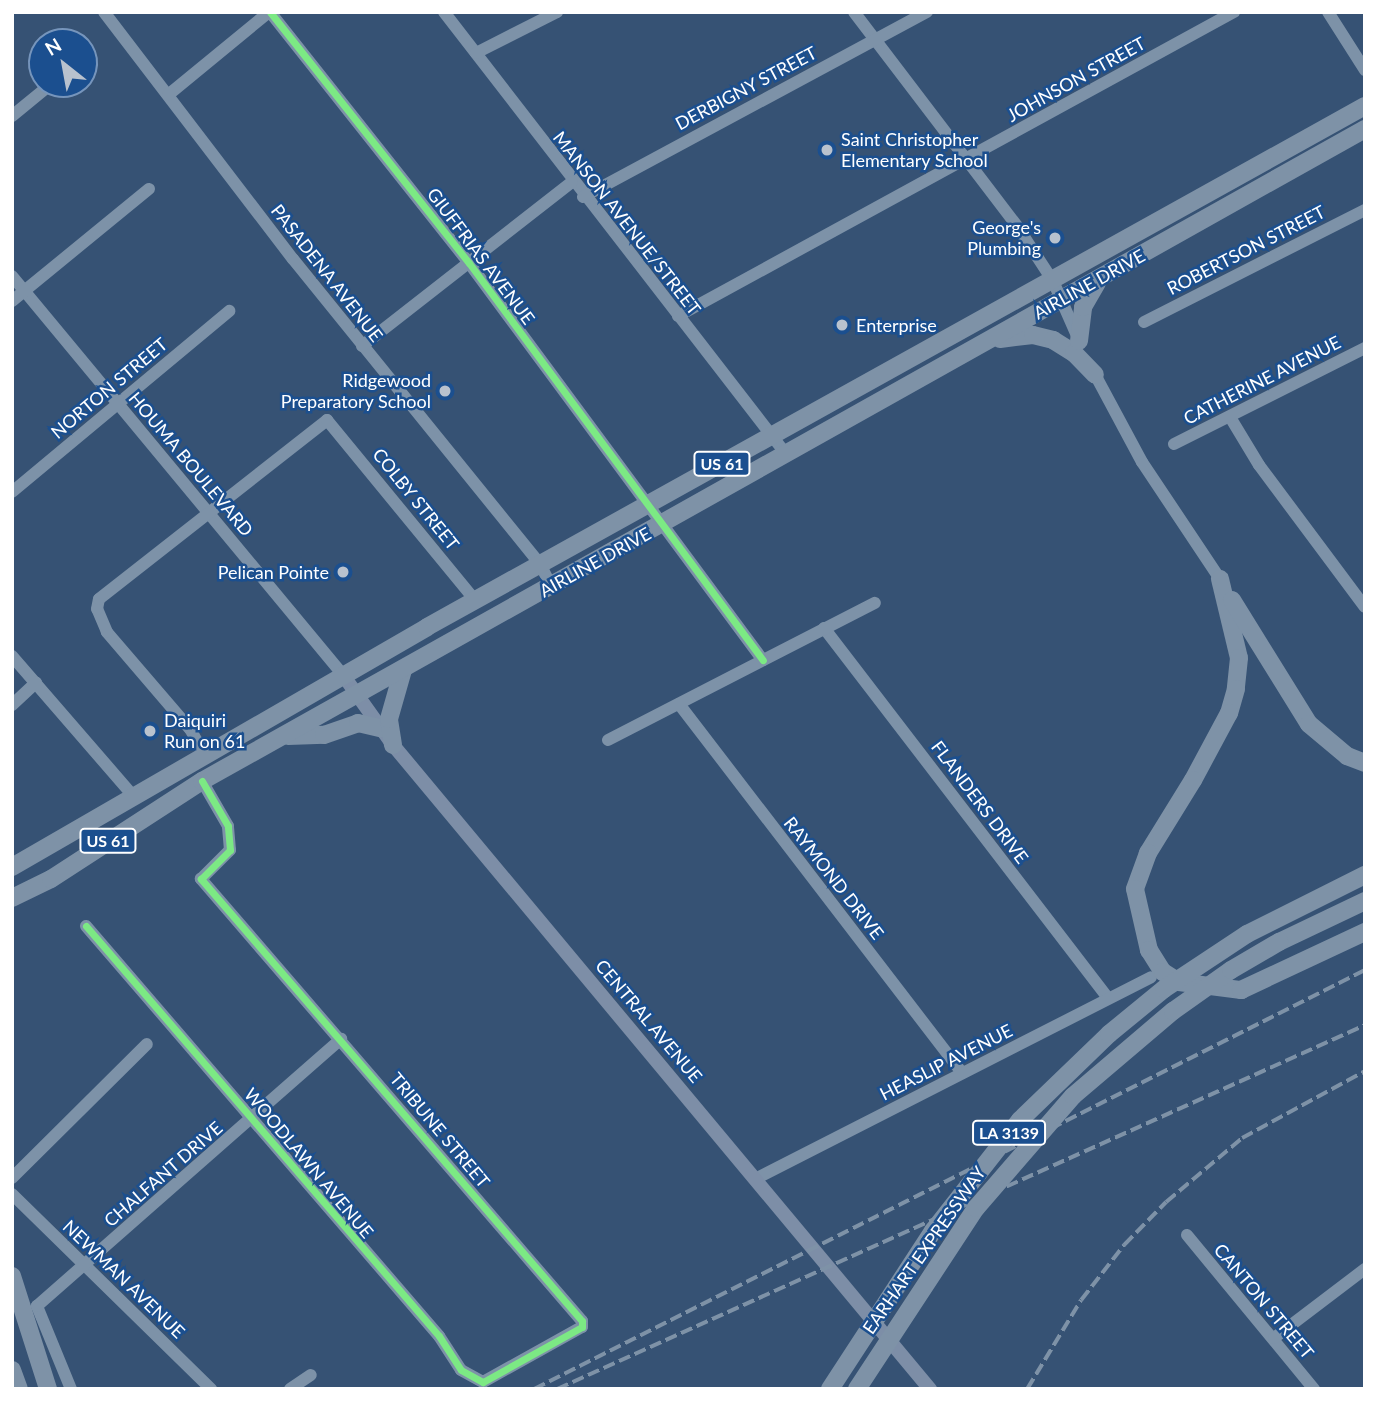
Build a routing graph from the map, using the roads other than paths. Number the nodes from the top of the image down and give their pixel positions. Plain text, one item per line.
1 (104, 12) edge
2 (270, 12) edge
3 (444, 12) edge
4 (557, 12) edge
5 (854, 12) edge
6 (927, 12) edge
7 (1234, 12) edge
8 (1328, 12) edge
9 (876, 38) junction
10 (476, 53) junction
11 (1365, 70) edge
12 (168, 95) junction
13 (34, 98) edge
14 (1365, 106) edge
15 (12, 116) edge
16 (1365, 129) edge
17 (967, 159) junction
18 (572, 182) junction
19 (149, 189) dead end
20 (583, 197) junction
21 (1365, 210) edge
22 (469, 263) junction
23 (12, 276) edge
24 (1101, 279) junction
25 (1053, 281) junction
26 (24, 291) junction
27 (1062, 300) junction
28 (12, 301) edge
29 (229, 311) dead end
30 (678, 316) junction
31 (1144, 322) dead end
32 (1079, 341) junction
33 (982, 343) junction
34 (362, 346) junction
35 (1365, 348) edge
36 (1095, 375) junction
37 (116, 402) junction
38 (1230, 417) junction
39 (772, 436) junction
40 (1174, 444) dead end
41 (786, 454) junction
42 (12, 492) edge
43 (646, 506) junction
44 (208, 512) junction
45 (660, 525) junction
46 (540, 564) junction
47 (1220, 579) junction
48 (551, 586) junction
49 (475, 600) junction
50 (875, 603) dead end
51 (1365, 607) edge
52 (824, 628) junction
53 (12, 656) edge
54 (763, 660) junction
55 (403, 670) junction
56 (343, 674) junction
57 (36, 683) junction
58 (356, 696) junction
59 (12, 705) edge
60 (679, 705) junction
61 (380, 728) junction
62 (285, 736) junction
63 (608, 740) dead end
64 (393, 745) junction
65 (204, 754) junction
66 (1365, 763) edge
67 (202, 781) junction
68 (141, 792) junction
69 (129, 828) junction
70 (12, 867) edge
71 (1365, 875) edge
72 (12, 898) edge
73 (1365, 901) edge
74 (86, 926) dead end
75 (1365, 932) edge
76 (1151, 977) dead end
77 (1108, 998) junction
78 (341, 1039) junction
79 (147, 1044) dead end
80 (962, 1073) junction
81 (252, 1119) junction
82 (12, 1178) edge
83 (757, 1178) junction
84 (12, 1194) edge
85 (1187, 1235) dead end
86 (84, 1267) junction
87 (1365, 1269) edge
88 (12, 1276) edge
89 (1274, 1338) junction
90 (523, 1363) joint
91 (12, 1370) edge
92 (311, 1375) dead end
93 (19, 1389) edge
94 (48, 1389) edge
95 (71, 1389) edge
96 (211, 1389) edge
97 (290, 1389) edge
98 (830, 1389) edge
99 (857, 1389) edge
100 (930, 1389) edge
101 (1314, 1389) edge

1 - 12 street, PASADENA AVENUE
2 - 12 street
2 - 22 street, GIUFFRIAS AVENUE
3 - 10 street, MANSON AVENUE/STREET
4 - 10 street
5 - 9 street
6 - 9 street, DERBIGNY STREET
7 - 17 street, JOHNSON STREET
8 - 11 street
9 - 17 street
9 - 20 street, DERBIGNY STREET
10 - 18 street, MANSON AVENUE/STREET
12 - 34 street, PASADENA AVENUE
13 - 15 street
14 - 25 highway, AIRLINE DRIVE / US 61
16 - 24 highway, AIRLINE DRIVE / US 61
17 - 25 street
17 - 30 street, JOHNSON STREET
18 - 20 street, MANSON AVENUE/STREET
18 - 22 street
19 - 26 street
20 - 30 street, MANSON AVENUE/STREET
21 - 31 street, ROBERTSON STREET
22 - 34 street
22 - 43 street, GIUFFRIAS AVENUE
23 - 26 street, HOUMA BOULEVARD
24 - 27 highway, AIRLINE DRIVE / US 61
24 - 32 highway
25 - 27 street
25 - 39 highway, AIRLINE DRIVE / US 61
26 - 28 street
26 - 37 street, HOUMA BOULEVARD
27 - 32 street
27 - 33 highway, AIRLINE DRIVE / US 61
29 - 37 street, NORTON STREET
30 - 39 street, MANSON AVENUE/STREET
32 - 36 street
33 - 36 highway
33 - 41 highway, AIRLINE DRIVE / US 61
34 - 46 street, PASADENA AVENUE
35 - 38 street, CATHERINE AVENUE
36 - 47 street
37 - 42 street, NORTON STREET
37 - 44 street, HOUMA BOULEVARD
38 - 40 street, CATHERINE AVENUE
38 - 51 street
39 - 41 street, MANSON AVENUE/STREET
39 - 43 highway, AIRLINE DRIVE / US 61
41 - 45 highway, AIRLINE DRIVE / US 61
43 - 45 street, GIUFFRIAS AVENUE
43 - 46 highway, AIRLINE DRIVE / US 61
44 - 49 street, COLBY STREET
44 - 56 street, HOUMA BOULEVARD
44 - 65 street
45 - 48 highway, AIRLINE DRIVE / US 61
45 - 54 street, GIUFFRIAS AVENUE
46 - 48 street, PASADENA AVENUE
46 - 49 highway, AIRLINE DRIVE / US 61
47 - 66 highway
47 - 75 highway
48 - 55 highway, AIRLINE DRIVE / US 61
49 - 56 highway, AIRLINE DRIVE / US 61
50 - 52 street
52 - 54 street
52 - 77 street, FLANDERS DRIVE
53 - 57 street
54 - 60 street
55 - 58 highway, AIRLINE DRIVE / US 61
55 - 64 highway
56 - 58 main road, CENTRAL AVENUE
56 - 65 highway, AIRLINE DRIVE / US 61
57 - 59 street
57 - 68 street
58 - 61 main road, CENTRAL AVENUE
58 - 62 highway, AIRLINE DRIVE / US 61
60 - 63 street
60 - 80 street, RAYMOND DRIVE
61 - 62 highway
61 - 64 main road, CENTRAL AVENUE
62 - 67 highway, AIRLINE DRIVE / US 61
64 - 83 main road, CENTRAL AVENUE
65 - 68 highway, AIRLINE DRIVE / US 61
67 - 69 highway, AIRLINE DRIVE / US 61
67 - 78 street, TRIBUNE STREET
68 - 69 highway
68 - 70 highway, AIRLINE DRIVE / US 61
69 - 72 highway, AIRLINE DRIVE / US 61
71 - 98 highway, EARHART EXPRESSWAY / LA 3139, bridge
73 - 99 highway, EARHART EXPRESSWAY / LA 3139, bridge
74 - 81 street, WOODLAWN AVENUE
76 - 77 street, HEASLIP AVENUE
77 - 80 street, HEASLIP AVENUE
78 - 81 street, CHALFANT DRIVE
78 - 90 street, TRIBUNE STREET
79 - 82 street
80 - 83 street, HEASLIP AVENUE
81 - 86 street, CHALFANT DRIVE
81 - 90 street, WOODLAWN AVENUE
83 - 100 main road, CENTRAL AVENUE
84 - 86 street, NEWMAN AVENUE
85 - 89 street, CANTON STREET
86 - 95 street, CHALFANT DRIVE
86 - 96 street, NEWMAN AVENUE
87 - 89 street
88 - 94 highway
89 - 101 street, CANTON STREET
91 - 93 highway
92 - 97 street

